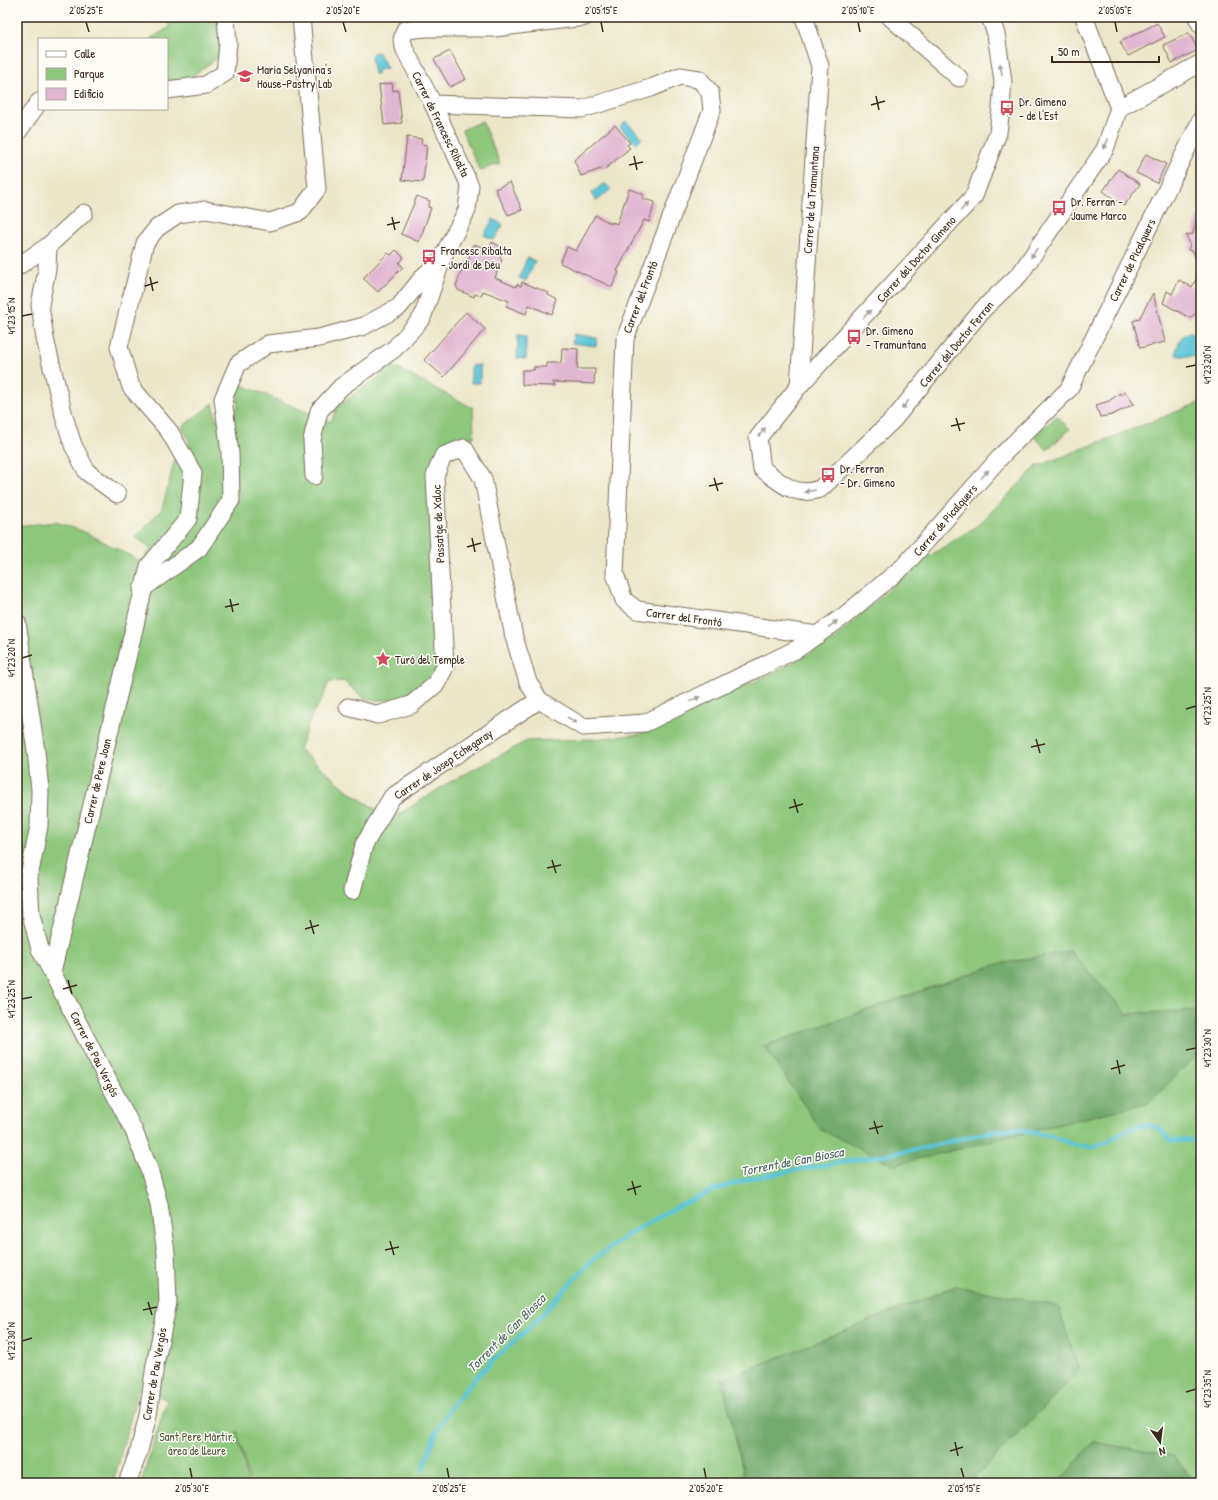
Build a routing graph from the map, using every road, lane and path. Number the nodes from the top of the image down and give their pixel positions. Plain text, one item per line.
1 (226, 17) edge
2 (301, 17) edge
3 (585, 17) edge
4 (804, 17) edge
5 (890, 17) edge
6 (990, 17) edge
7 (1084, 17) edge
8 (1197, 17) edge
9 (495, 23) edge
10 (1201, 25) edge
11 (1201, 63) edge
12 (959, 78) dead end
13 (168, 90) edge
14 (38, 103) edge
15 (433, 104) junction
16 (1119, 108) junction
17 (1201, 120) edge
18 (17, 133) edge
19 (84, 213) dead end
20 (48, 246) junction
21 (441, 260) junction
22 (17, 267) edge
23 (799, 386) junction
24 (762, 469) joint
25 (314, 476) dead end
26 (117, 494) dead end
27 (142, 589) junction
28 (17, 622) edge
29 (818, 635) junction
30 (539, 700) junction
31 (348, 707) dead end
32 (352, 891) dead end
33 (52, 972) junction
34 (127, 1483) edge

1 - 13 street
2 - 27 street, Carrer de Pere Joan
3 - 9 street
4 - 23 street, Carrer de la Tramuntana
5 - 12 street
23 -> 6 street, Carrer del Doctor Gimeno
7 - 16 street
8 - 10 street
9 - 15 street, Carrer de Francesc Ribalta
11 - 16 street
14 - 18 street
15 - 21 street, Carrer de Francesc Ribalta
15 - 29 street, Carrer del Frontó
16 -> 24 street, Carrer del Doctor Ferran
29 -> 17 street, Carrer de Picalquers
19 - 20 street
20 - 22 street
20 - 26 street
21 - 25 street
21 - 27 street, Carrer de Francesc Ribalta
24 -> 23 street, Carrer del Doctor Gimeno
27 - 33 street, Carrer de Pere Joan
28 - 33 street, Carrer de Pau Vergós
30 -> 29 street, Carrer de Picalquers
30 - 31 street, Passatge de Xaloc
30 - 32 street, Carrer de Josep Echegaray
33 - 34 street, Carrer de Pau Vergós

